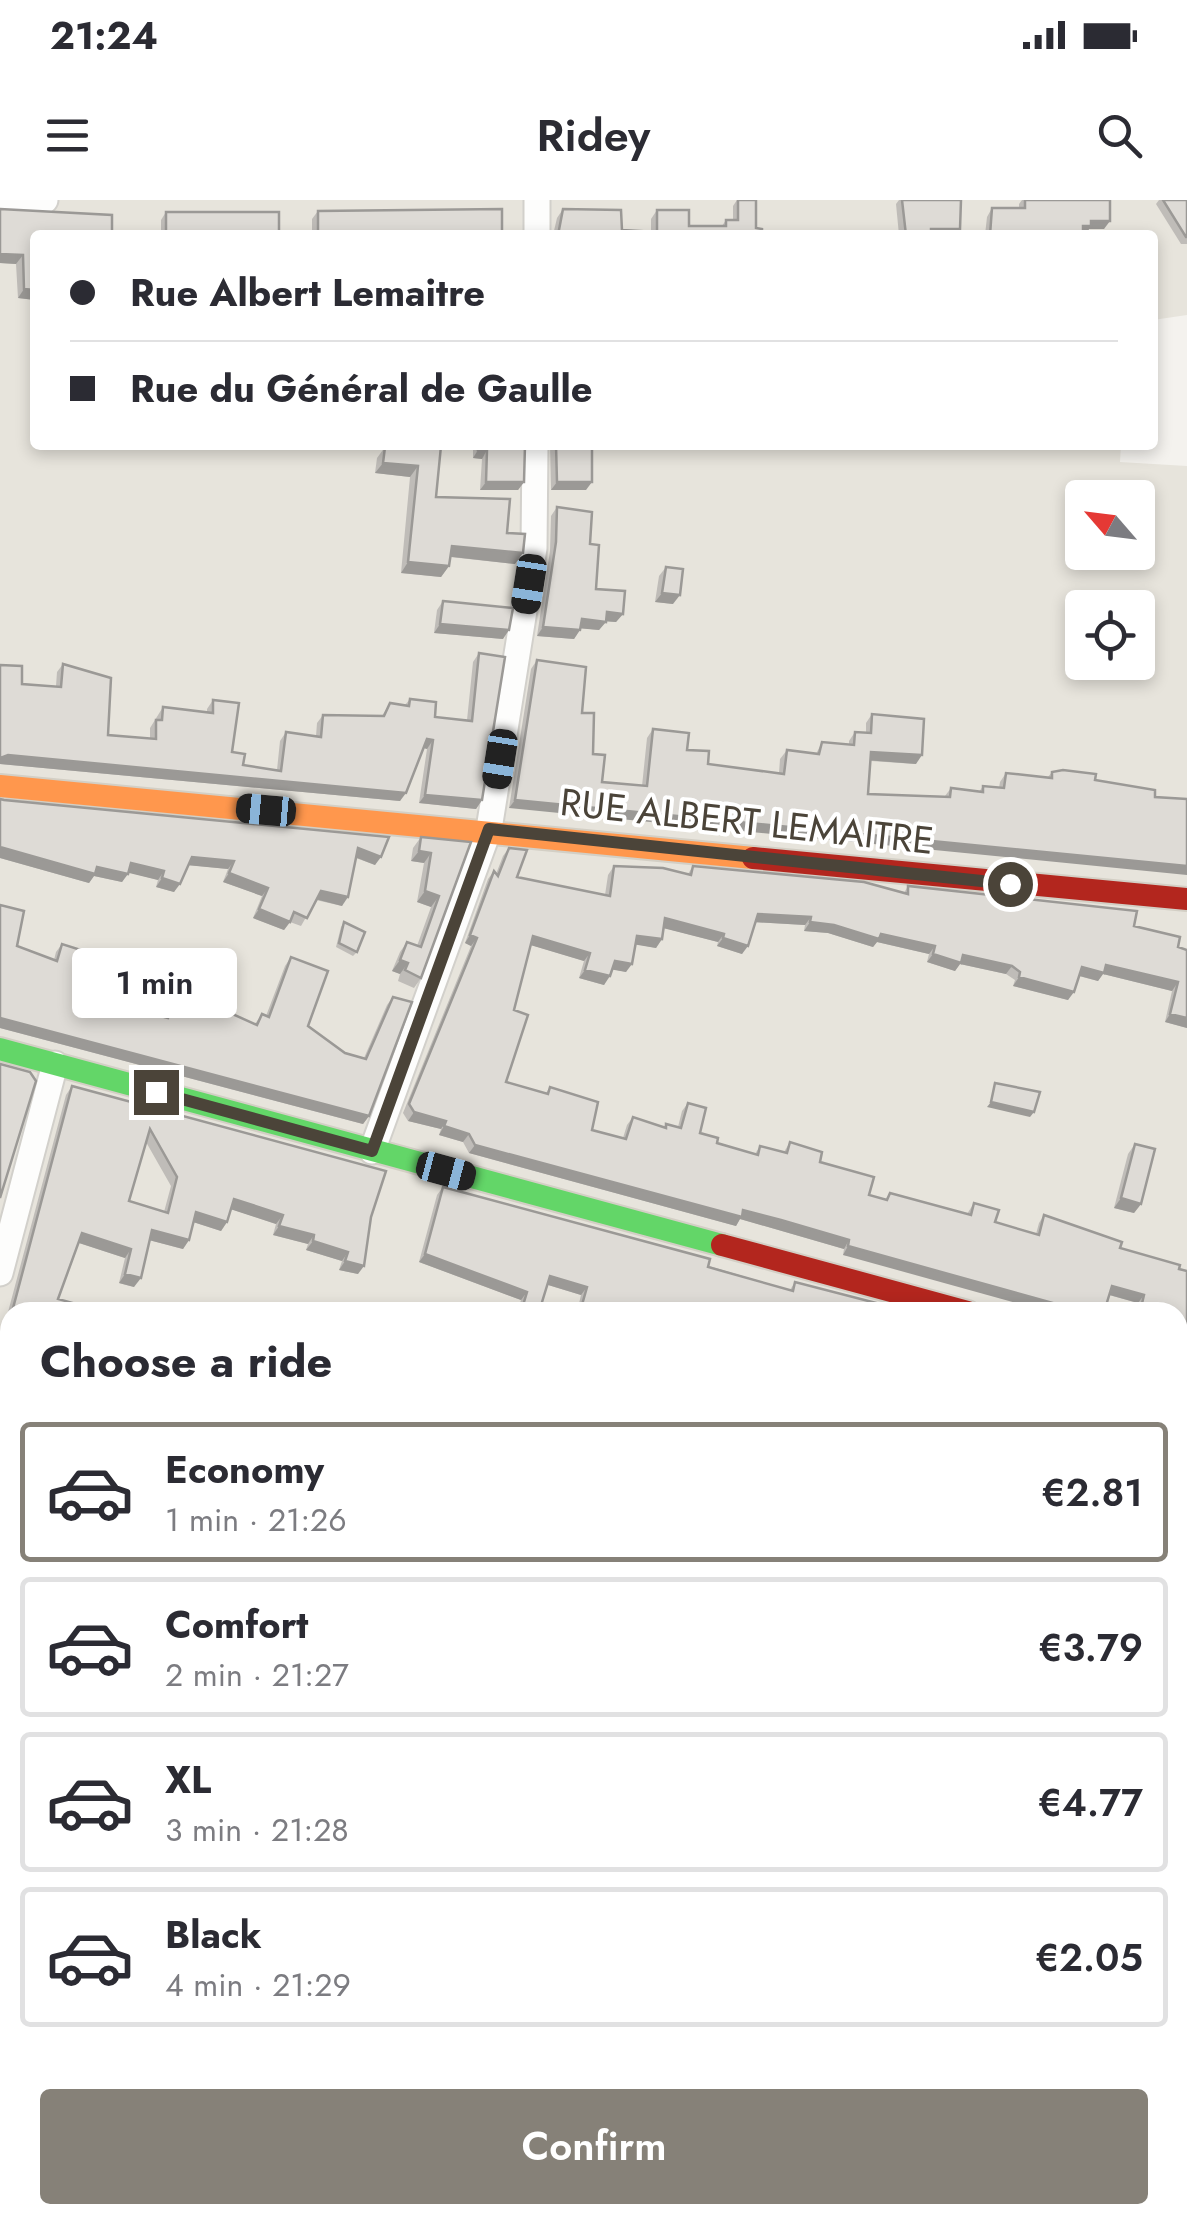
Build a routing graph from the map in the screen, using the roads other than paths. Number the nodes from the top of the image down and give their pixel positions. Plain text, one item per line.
1 (0, 200) edge
2 (46, 200) edge
3 (537, 200) edge
4 (537, 230) edge
5 (535, 450) edge
6 (0, 786) edge
7 (489, 829) junction
8 (1187, 899) edge
9 (0, 1049) edge
10 (55, 1064) junction
11 (372, 1151) junction
12 (0, 1273) edge
13 (931, 1302) edge

1 - 2 street
3 - 4 street
5 - 7 street
6 - 7 street, RUE ALBERT LEMAITRE
7 - 8 street, RUE ALBERT LEMAITRE
7 - 11 street
9 - 10 street
10 - 11 street
10 - 12 street
11 - 13 street

